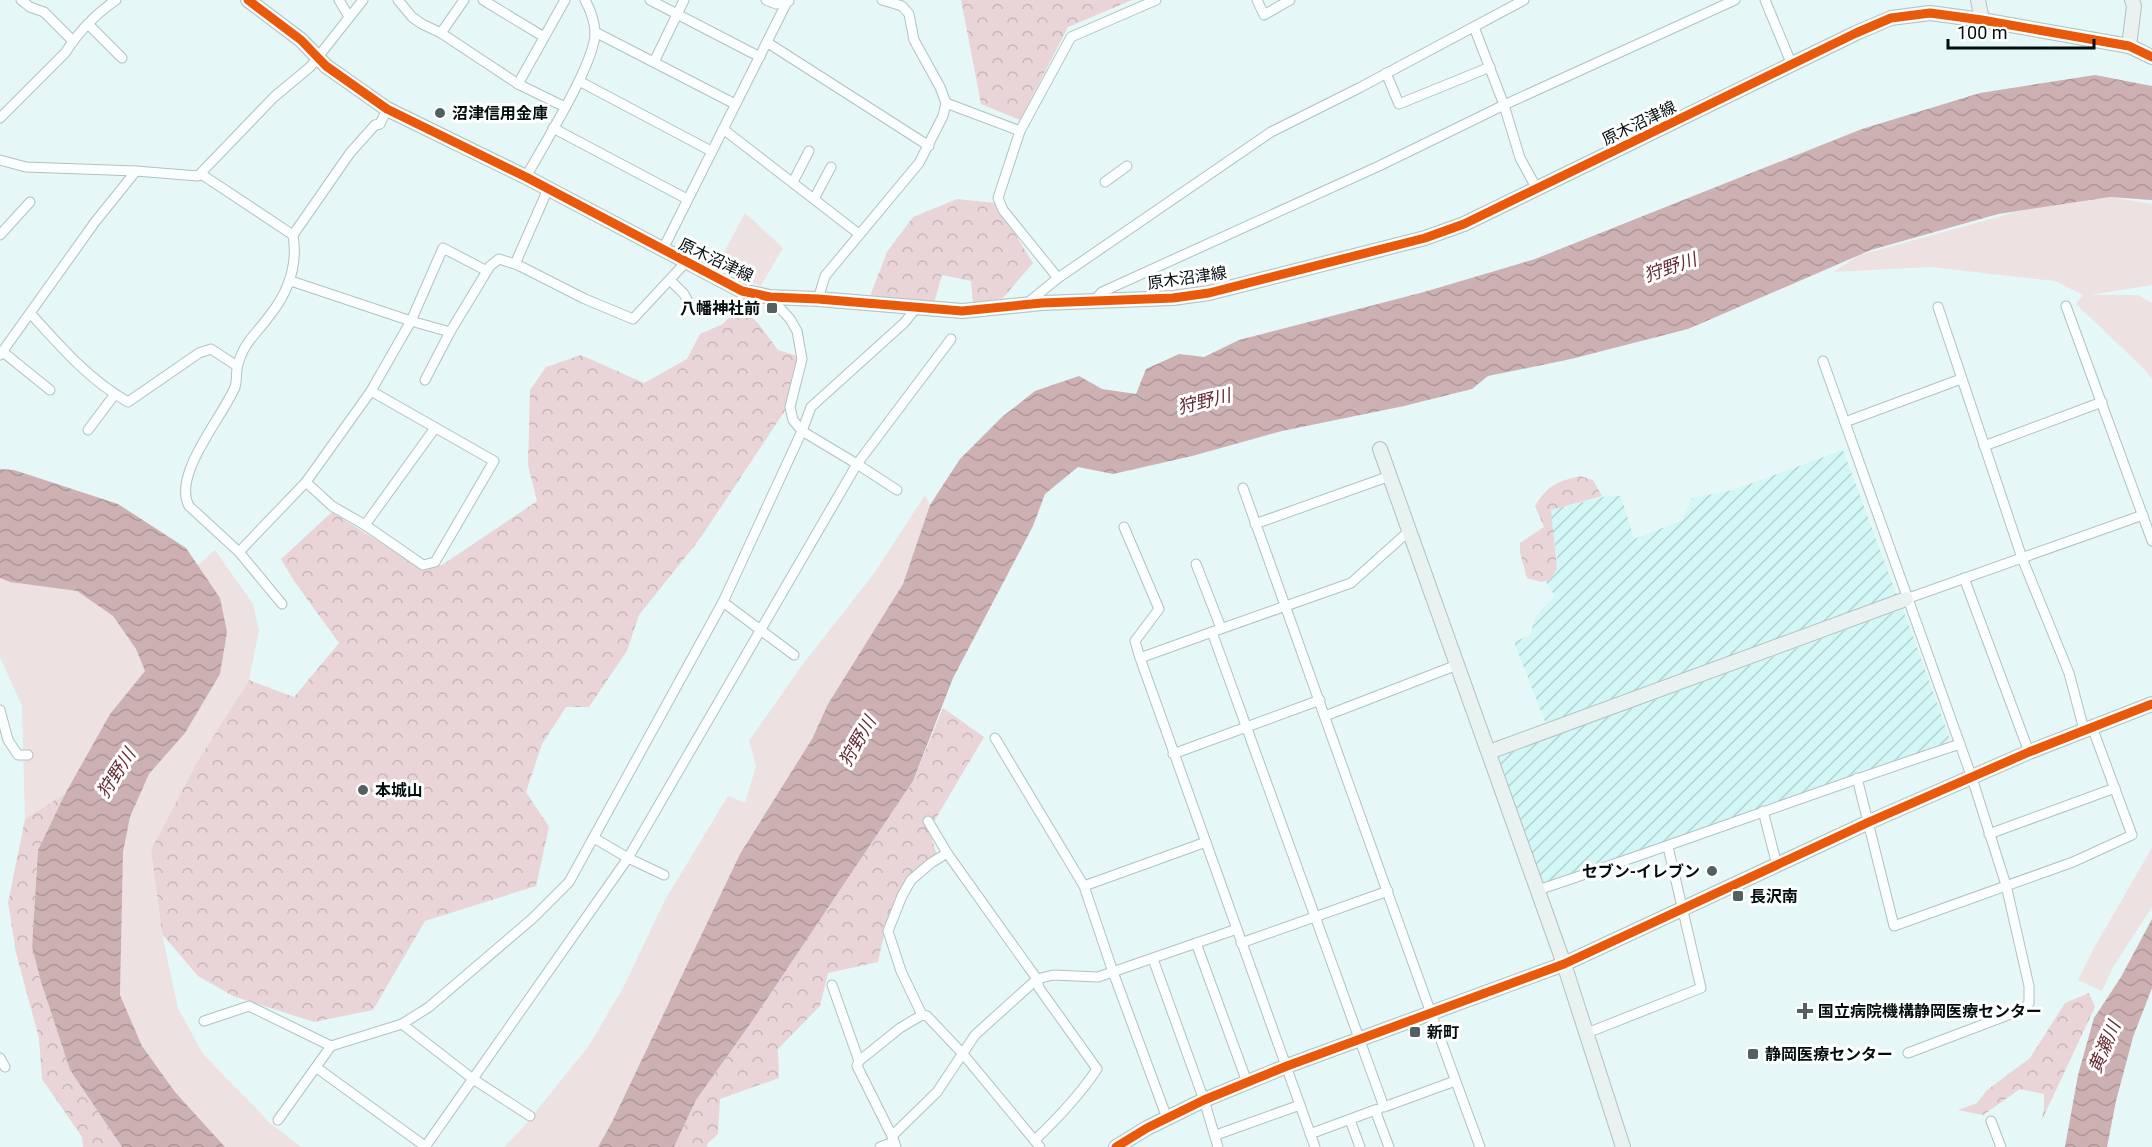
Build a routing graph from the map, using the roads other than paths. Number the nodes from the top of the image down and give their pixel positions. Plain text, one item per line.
1 (21, 0) edge
2 (116, 0) edge
3 (248, 0) edge
4 (339, 0) edge
5 (363, 0) edge
6 (398, 0) edge
7 (464, 0) edge
8 (483, 0) edge
9 (565, 0) edge
10 (585, 0) edge
11 (650, 0) edge
12 (684, 0) edge
13 (766, 0) edge
14 (882, 0) edge
15 (1156, 0) edge
16 (1257, 0) edge
17 (1290, 0) edge
18 (1524, 0) edge
19 (1735, 0) edge
20 (1766, 0) edge
21 (1978, 0) edge
22 (2132, 0) edge
23 (789, 1) edge
24 (496, 3) edge
25 (677, 14) junction
26 (349, 17) junction
27 (1982, 20) junction
28 (88, 24) junction
29 (1474, 27) junction
30 (595, 32) junction
31 (441, 33) junction
32 (544, 37) junction
33 (72, 40) junction
34 (768, 43) junction
35 (2129, 46) junction
36 (760, 57) junction
37 (2152, 57) edge
38 (122, 58) dead end
39 (317, 58) junction
40 (654, 62) junction
41 (1792, 65) junction
42 (1490, 67) junction
43 (1386, 74) junction
44 (579, 81) junction
45 (518, 84) junction
46 (946, 103) junction
47 (735, 104) junction
48 (1504, 105) junction
49 (565, 107) junction
50 (387, 109) junction
51 (0, 118) edge
52 (553, 129) junction
53 (723, 129) junction
54 (1020, 130) junction
55 (929, 146) junction
56 (711, 151) junction
57 (809, 151) dead end
58 (0, 160) edge
59 (1127, 166) dead end
60 (831, 167) dead end
61 (136, 171) junction
62 (201, 174) junction
63 (526, 177) junction
64 (793, 182) junction
65 (1104, 182) dead end
66 (548, 189) junction
67 (1537, 189) junction
68 (814, 199) junction
69 (687, 200) junction
70 (30, 202) dead end
71 (860, 234) junction
72 (0, 235) edge
73 (293, 235) junction
74 (662, 250) junction
75 (686, 262) junction
76 (515, 264) junction
77 (487, 271) junction
78 (1058, 278) junction
79 (670, 280) junction
80 (291, 281) junction
81 (770, 297) junction
82 (818, 299) junction
83 (1094, 301) junction
84 (1023, 306) junction
85 (2066, 306) dead end
86 (917, 307) junction
87 (1938, 307) dead end
88 (692, 309) dead end
89 (31, 314) junction
90 (411, 321) junction
91 (450, 332) junction
92 (951, 339) dead end
93 (1, 353) edge
94 (1823, 361) dead end
95 (237, 366) junction
96 (1960, 379) junction
97 (425, 380) dead end
98 (50, 390) dead end
99 (371, 392) junction
100 (115, 394) junction
101 (2102, 402) junction
102 (1845, 422) junction
103 (435, 428) junction
104 (88, 430) dead end
105 (801, 431) junction
106 (1984, 446) junction
107 (1380, 450) dead end
108 (857, 464) junction
109 (1390, 476) junction
110 (306, 482) junction
111 (1243, 488) dead end
112 (897, 490) dead end
113 (2143, 515) junction
114 (1256, 524) junction
115 (365, 525) junction
116 (1124, 526) dead end
117 (1409, 531) junction
118 (2152, 542) edge
119 (239, 552) junction
120 (2022, 558) junction
121 (1196, 564) dead end
122 (1964, 578) junction
123 (1906, 599) junction
124 (723, 602) junction
125 (282, 604) dead end
126 (1284, 606) junction
127 (760, 630) junction
128 (1216, 630) junction
129 (794, 656) dead end
130 (1140, 658) junction
131 (1457, 665) junction
132 (1320, 700) junction
133 (2152, 704) edge
134 (0, 710) edge
135 (1325, 716) junction
136 (1246, 728) junction
137 (2088, 729) junction
138 (995, 738) dead end
139 (1960, 744) junction
140 (1489, 752) junction
141 (2029, 752) junction
142 (1173, 754) junction
143 (28, 755) dead end
144 (1857, 778) junction
145 (1972, 778) junction
146 (2115, 788) junction
147 (1763, 812) junction
148 (928, 821) dead end
149 (1869, 822) junction
150 (1989, 834) junction
151 (594, 838) junction
152 (1206, 842) junction
153 (1668, 847) junction
154 (947, 853) junction
155 (628, 858) junction
156 (1777, 865) junction
157 (664, 875) dead end
158 (2006, 885) junction
159 (1084, 886) junction
160 (1538, 890) junction
161 (1388, 891) junction
162 (1681, 909) junction
163 (1315, 918) junction
164 (1237, 929) junction
165 (1196, 943) junction
166 (1241, 943) junction
167 (1153, 959) junction
168 (1564, 964) junction
169 (1113, 972) junction
170 (1037, 979) junction
171 (832, 985) dead end
172 (1430, 1012) junction
173 (922, 1015) junction
174 (204, 1021) dead end
175 (402, 1024) junction
176 (1587, 1033) junction
177 (1359, 1040) junction
178 (331, 1046) junction
179 (1908, 1053) dead end
180 (963, 1054) junction
181 (0, 1058) edge
182 (859, 1061) junction
183 (1287, 1066) junction
184 (5, 1067) dead end
185 (316, 1068) junction
186 (473, 1079) junction
187 (1455, 1081) junction
188 (1247, 1082) junction
189 (1204, 1100) junction
190 (1300, 1105) junction
191 (1380, 1109) junction
192 (530, 1116) dead end
193 (1167, 1118) junction
194 (278, 1120) dead end
195 (1350, 1120) junction
196 (1991, 1121) dead end
197 (1310, 1134) junction
198 (1216, 1135) junction
199 (894, 1141) edge
200 (1038, 1144) edge
201 (425, 1147) edge
202 (880, 1147) edge
203 (1116, 1147) edge
204 (1218, 1147) edge
205 (1315, 1147) edge
206 (1360, 1147) edge
207 (1389, 1147) edge
208 (1479, 1147) edge
209 (1623, 1147) edge
210 (2000, 1147) edge

1 - 33 street
2 - 28 street
3 - 39 street, 原木沼津線
4 - 26 street
5 - 26 street
6 - 31 street
7 - 31 street
8 - 24 street
9 - 32 street
10 - 30 street
11 - 25 street
12 - 25 street
13 - 23 street
14 - 46 street
15 - 54 street
16 - 17 street
18 - 29 street
19 - 48 street
20 - 41 street
21 - 27 street
22 - 35 street
23 - 34 street
24 - 32 street
25 - 36 street
25 - 40 street
26 - 39 street
27 - 35 street, 原木沼津線
27 - 41 street, 原木沼津線
28 - 33 street
28 - 38 street
29 - 42 street
29 - 43 street
30 - 40 street
30 - 44 street
31 - 45 street
32 - 45 street
33 - 51 street
34 - 36 street
34 - 55 street
35 - 37 street, 原木沼津線
36 - 47 street
39 - 50 street, 原木沼津線
39 - 62 street
40 - 47 street
41 - 67 street, 原木沼津線
42 - 43 street
42 - 48 street
43 - 78 street
44 - 49 street
44 - 56 street
45 - 49 street
46 - 54 street
46 - 55 street
47 - 53 street
48 - 67 street
48 - 83 street
49 - 52 street
50 - 63 street, 原木沼津線
50 - 73 street
52 - 63 street
52 - 69 street
53 - 56 street
53 - 64 street
54 - 78 street
55 - 71 street
56 - 69 street
57 - 64 street
58 - 61 street
59 - 65 street
60 - 68 street
61 - 62 street
61 - 89 street
62 - 73 street
63 - 66 street, 原木沼津線
64 - 68 street
66 - 74 street, 原木沼津線
66 - 76 street
67 - 83 street, 原木沼津線
68 - 71 street
69 - 74 street
70 - 72 street
71 - 82 street
73 - 80 street
74 - 75 street, 原木沼津線
75 - 79 street
75 - 81 street, 原木沼津線
76 - 77 street
76 - 79 street
77 - 90 street
77 - 91 street
78 - 84 street
79 - 88 street
80 - 90 street
80 - 95 street
81 - 82 street, 原木沼津線
81 - 105 street
82 - 86 street, 原木沼津線
83 - 84 street, 原木沼津線
84 - 86 street, 原木沼津線
85 - 101 street
86 - 105 street
87 - 96 street
89 - 93 street
89 - 100 street
90 - 91 street
90 - 99 street
91 - 97 street
92 - 108 street
93 - 98 street
94 - 102 street
95 - 100 street
95 - 119 street
96 - 102 street
96 - 106 street
99 - 103 street
99 - 110 street
100 - 104 street
101 - 106 street
101 - 113 street
102 - 123 street
103 - 115 street
103 - 115 street
105 - 108 street
105 - 124 street
106 - 120 street
107 - 109 street
108 - 112 street
108 - 127 street
109 - 114 street
109 - 117 street
110 - 115 street
110 - 119 street
111 - 114 street
113 - 118 street
113 - 120 street
114 - 126 street
116 - 130 street
117 - 126 street
117 - 131 street
119 - 125 street
120 - 122 street
120 - 137 street
121 - 128 street
122 - 123 street
122 - 141 street
123 - 139 street
123 - 140 street
124 - 127 street
124 - 151 street
126 - 128 street
126 - 132 street
127 - 129 street
127 - 155 street
128 - 130 street
128 - 136 street
130 - 142 street
131 - 135 street
131 - 140 street
132 - 135 street
132 - 136 street
133 - 137 street
134 - 143 street
135 - 161 street
136 - 142 street
136 - 163 street
137 - 141 street
137 - 146 street
138 - 159 street
139 - 144 street
139 - 145 street
140 - 160 street
141 - 145 street
142 - 152 street
144 - 147 street
144 - 149 street
145 - 149 street
145 - 150 street
146 - 150 street
146 - 158 street
147 - 153 street
147 - 156 street
148 - 154 street
149 - 156 street
149 - 158 street
150 - 158 street
151 - 155 street
151 - 175 street
152 - 159 street
152 - 164 street
153 - 160 street
153 - 162 street
154 - 170 street
154 - 173 street
155 - 157 street
155 - 186 street
156 - 162 street
158 - 179 street
159 - 169 street
160 - 168 street
161 - 163 street
161 - 172 street
162 - 168 street
162 - 176 street
163 - 166 street
163 - 177 street
164 - 165 street
164 - 166 street
165 - 167 street
165 - 188 street
166 - 183 street
167 - 169 street
167 - 189 street
168 - 172 street
168 - 176 street
169 - 170 street
169 - 193 street
170 - 180 street
170 - 200 street
171 - 182 street
172 - 177 street
172 - 187 street
173 - 180 street
173 - 182 street
174 - 178 street
175 - 178 street
175 - 186 street
176 - 209 street
177 - 183 street
177 - 191 street
178 - 185 street
180 - 199 street
180 - 200 street
181 - 184 street
182 - 199 street
183 - 188 street
183 - 190 street
185 - 194 street
185 - 201 street
186 - 192 street
186 - 201 street
187 - 191 street
187 - 208 street
188 - 189 street
189 - 193 street
189 - 198 street
190 - 197 street
190 - 198 street
191 - 195 street
191 - 207 street
193 - 203 street
195 - 197 street
195 - 206 street
196 - 210 street
197 - 205 street
198 - 204 street
199 - 202 street

